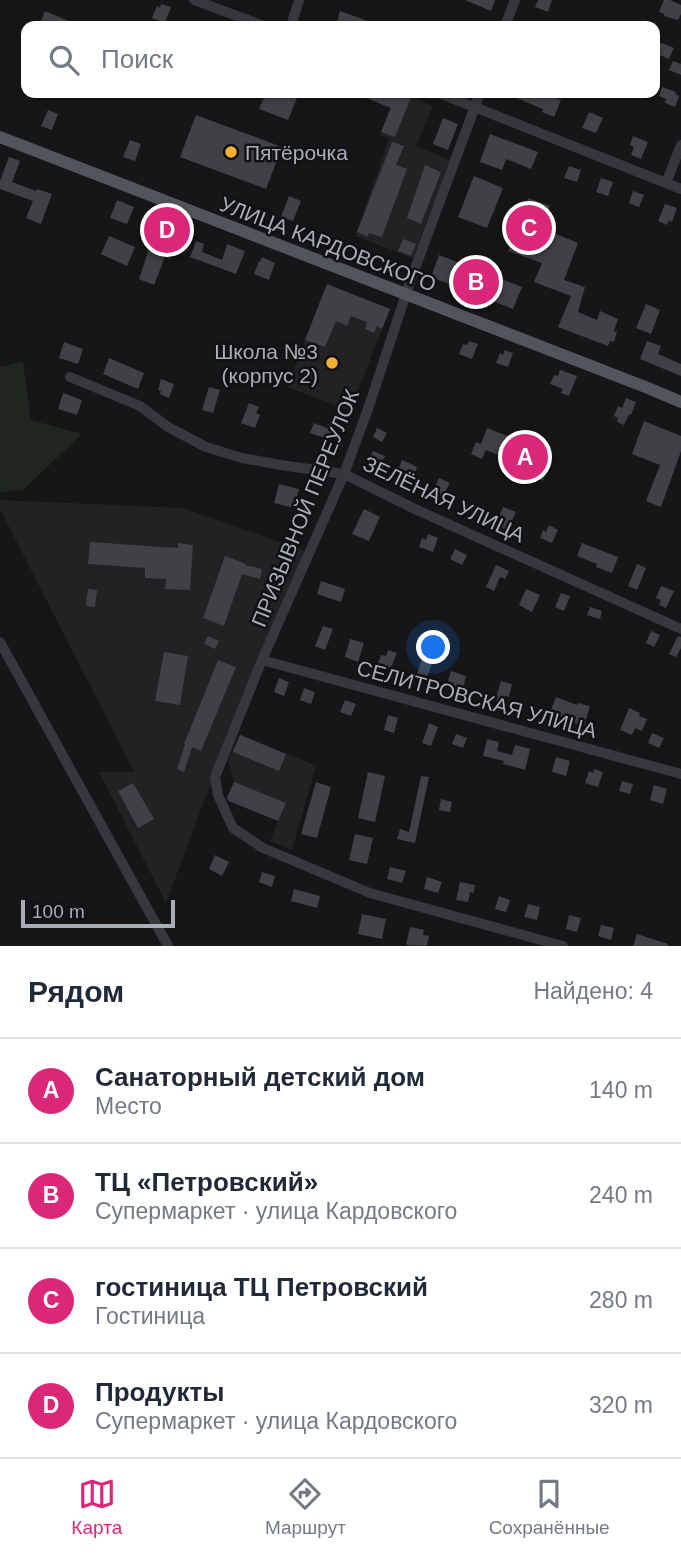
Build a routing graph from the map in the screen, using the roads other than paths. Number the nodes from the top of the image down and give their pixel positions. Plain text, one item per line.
1 (194, 0) edge
2 (299, 0) edge
3 (515, 0) edge
4 (251, 21) edge
5 (293, 21) edge
6 (507, 21) edge
7 (452, 98) edge
8 (478, 98) edge
9 (475, 107) junction
10 (0, 137) edge
11 (681, 145) edge
12 (666, 183) junction
13 (681, 189) edge
14 (406, 295) junction
15 (70, 377) dead end
16 (681, 402) edge
17 (344, 474) junction
18 (681, 629) edge
19 (0, 642) edge
20 (262, 660) junction
21 (681, 774) edge
22 (168, 946) edge
23 (563, 946) edge

1 - 4 street
2 - 5 street
3 - 6 street
7 - 9 street
8 - 9 street, ПРИЗЫВНОЙ ПЕРЕУЛОК
9 - 12 street
9 - 14 street, ПРИЗЫВНОЙ ПЕРЕУЛОК
10 - 14 main road, УЛИЦА КАРДОВСКОГО
11 - 12 street
12 - 13 street
14 - 16 main road, УЛИЦА КАРДОВСКОГО
14 - 17 street, ПРИЗЫВНОЙ ПЕРЕУЛОК
15 - 17 street, ЗЕЛЁНАЯ УЛИЦА
17 - 18 street, ЗЕЛЁНАЯ УЛИЦА
17 - 20 street, ПРИЗЫВНОЙ ПЕРЕУЛОК
19 - 22 street
20 - 21 street, СЕЛИТРОВСКАЯ УЛИЦА
20 - 23 street, ПРИЗЫВНОЙ ПЕРЕУЛОК

